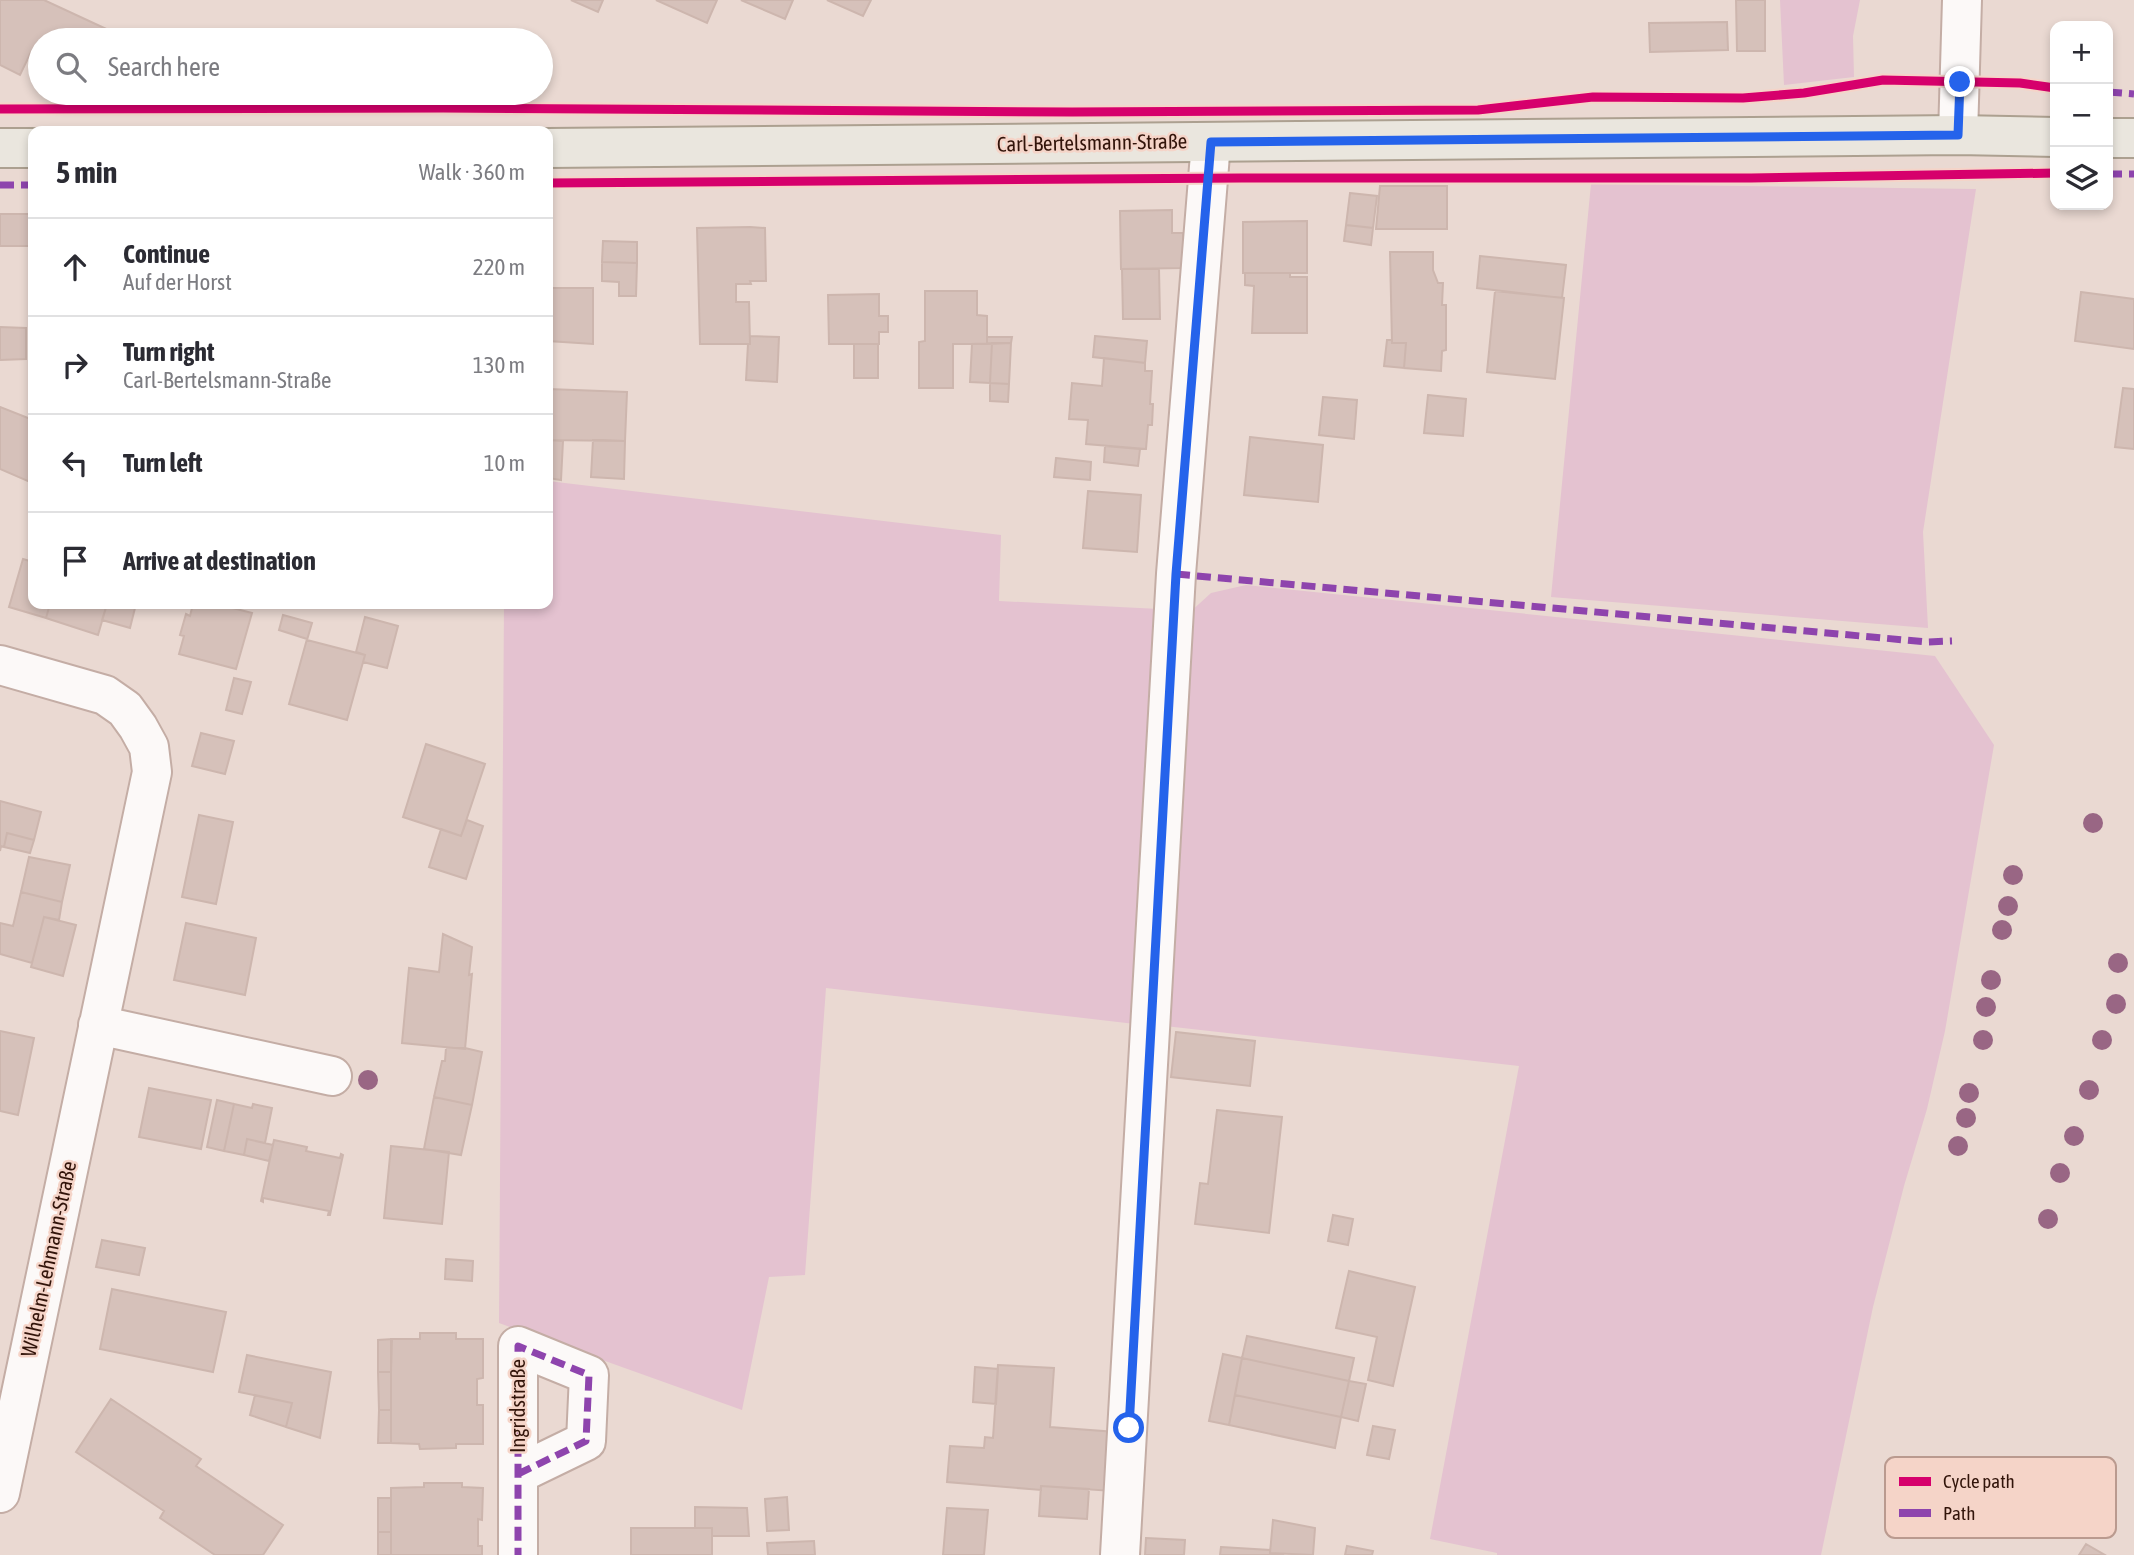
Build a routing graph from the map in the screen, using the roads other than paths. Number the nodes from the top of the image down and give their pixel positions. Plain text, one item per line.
1 (1962, 0) edge
2 (1958, 135) junction
3 (2050, 137) edge
4 (2113, 138) edge
5 (2134, 138) edge
6 (1211, 142) junction
7 (0, 148) edge
8 (28, 148) edge
9 (553, 148) edge
10 (0, 665) edge
11 (98, 1025) junction
12 (332, 1076) dead end
13 (518, 1474) dead end
14 (0, 1493) edge
15 (518, 1555) edge
16 (1121, 1555) edge

1 - 2 street
2 - 3 main road, Carl-Bertelsmann-Straße
2 - 6 main road, Carl-Bertelsmann-Straße
4 - 5 main road
6 - 9 main road, Carl-Bertelsmann-Straße
6 - 16 street
7 - 8 main road
10 - 11 street, Wilhelm-Lehmann-Straße
11 - 12 street
11 - 14 street, Wilhelm-Lehmann-Straße
13 - 15 street, Ingridstraße

